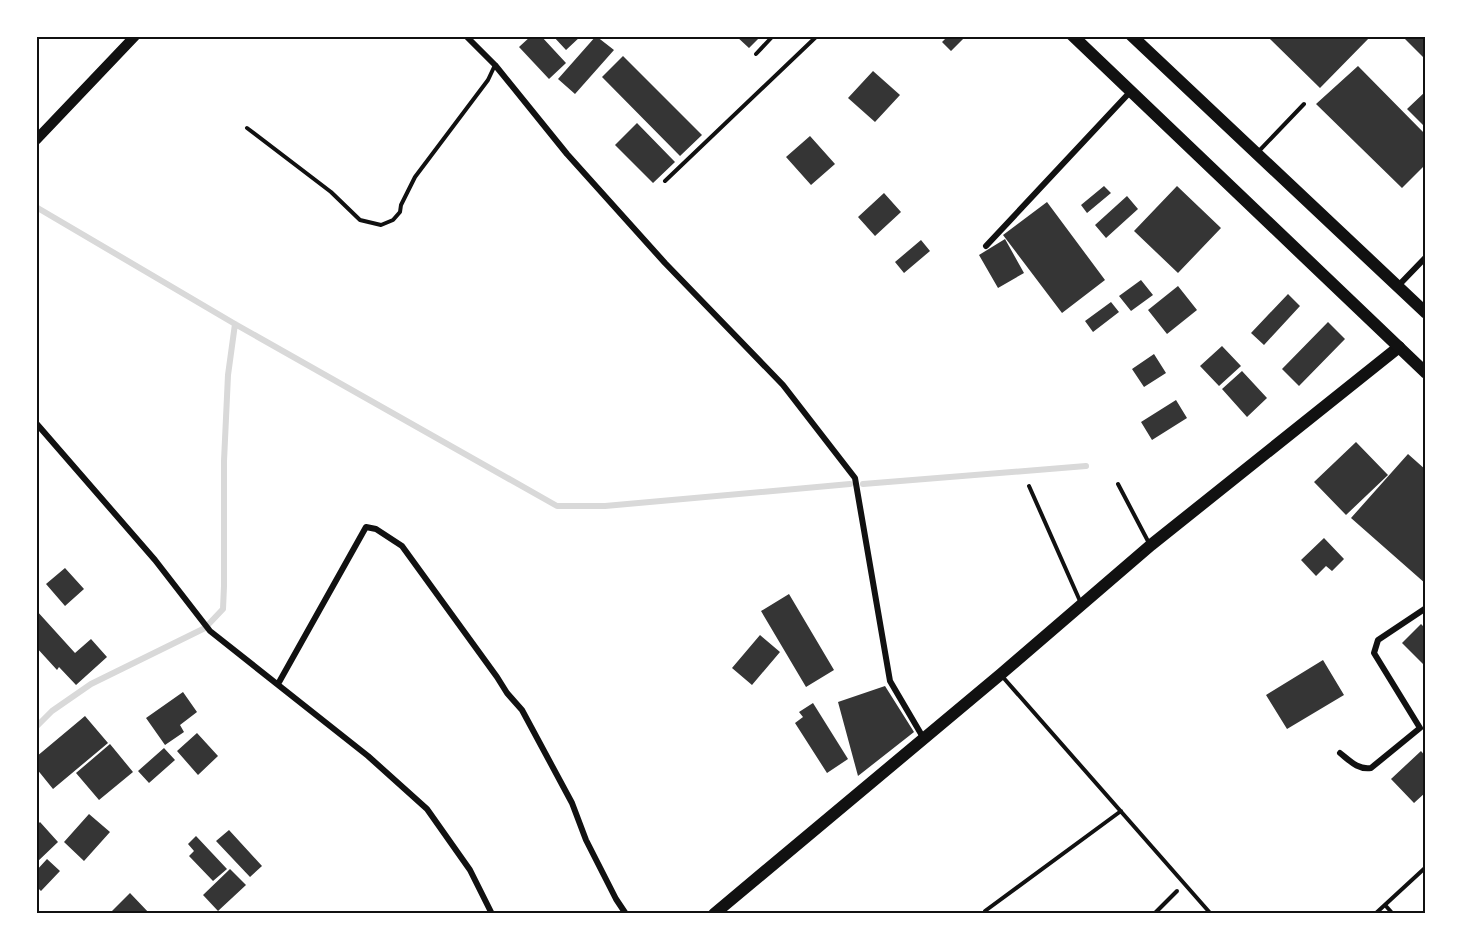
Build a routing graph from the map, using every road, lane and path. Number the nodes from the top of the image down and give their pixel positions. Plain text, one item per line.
1 (135, 36) edge
2 (466, 36) edge
3 (773, 36) edge
4 (817, 36) edge
5 (1073, 36) edge
6 (1136, 37) edge
7 (756, 54) dead end
8 (495, 65) junction
9 (1131, 91) junction
10 (1304, 104) dead end
11 (247, 128) dead end
12 (36, 140) edge
13 (1257, 154) junction
14 (665, 181) dead end
15 (986, 246) dead end
16 (1426, 256) edge
17 (1398, 286) junction
18 (1426, 313) edge
19 (1399, 347) junction
20 (1426, 373) edge
21 (36, 423) edge
22 (1118, 484) dead end
23 (1029, 486) dead end
24 (1150, 545) junction
25 (1082, 605) junction
26 (1426, 608) edge
27 (1001, 674) junction
28 (278, 684) junction
29 (924, 739) junction
30 (1340, 753) dead end
31 (1121, 811) junction
32 (1426, 867) edge
33 (1184, 883) junction
34 (1385, 905) junction
35 (492, 914) edge
36 (626, 914) edge
37 (714, 914) edge
38 (987, 914) edge
39 (1154, 914) edge
40 (1211, 914) edge
41 (1375, 914) edge
42 (1393, 914) edge

1 - 12 street
2 - 8 street
3 - 7 lane
4 - 14 lane
5 - 9 main road
6 - 13 main road
8 - 11 lane
8 - 29 street
9 - 15 street
9 - 19 main road
10 - 13 lane
13 - 17 main road
16 - 17 street
17 - 18 main road
19 - 20 main road
19 - 24 main road
21 - 28 street
22 - 24 lane
23 - 25 lane
24 - 25 main road
25 - 27 main road
26 - 30 street
27 - 29 main road
27 - 31 lane
28 - 35 street
28 - 36 street
29 - 37 main road
31 - 33 lane
31 - 38 lane
32 - 34 lane
33 - 39 path
33 - 40 lane
34 - 41 lane
34 - 42 lane

